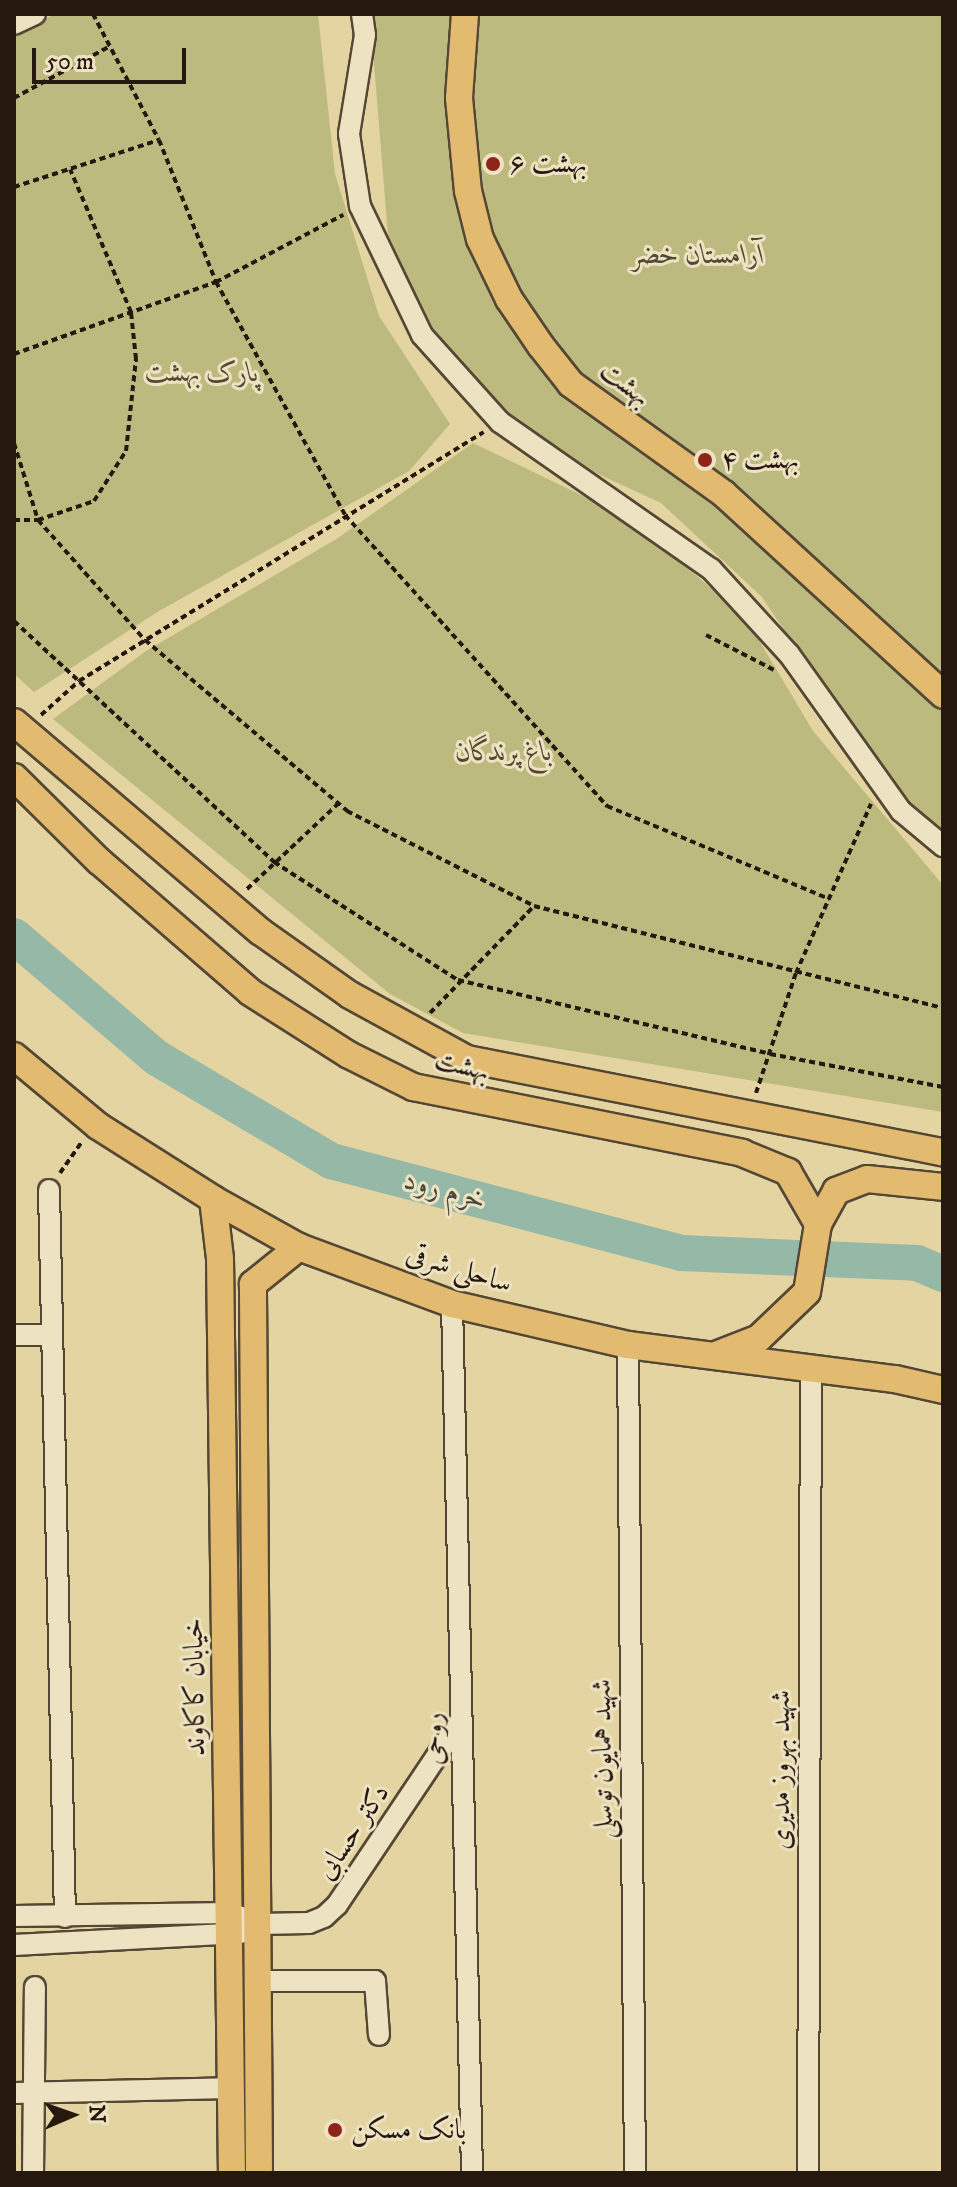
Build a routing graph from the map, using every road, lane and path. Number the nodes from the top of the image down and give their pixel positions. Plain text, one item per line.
1 (35, 14) edge
2 (93, 14) edge
3 (362, 14) edge
4 (465, 14) edge
5 (14, 24) edge
6 (110, 46) junction
7 (14, 98) edge
8 (159, 140) junction
9 (70, 169) junction
10 (14, 187) edge
11 (360, 206) junction
12 (216, 282) junction
13 (131, 312) junction
14 (14, 354) edge
15 (500, 422) junction
16 (14, 443) edge
17 (345, 515) junction
18 (14, 520) edge
19 (38, 520) junction
20 (14, 621) edge
21 (706, 635) dead end
22 (145, 640) junction
23 (782, 674) dead end
24 (79, 681) junction
25 (943, 695) edge
26 (17, 727) edge
27 (14, 777) edge
28 (864, 790) dead end
29 (339, 803) junction
30 (943, 846) edge
31 (274, 862) junction
32 (829, 899) junction
33 (230, 906) junction
34 (534, 906) junction
35 (796, 973) junction
36 (458, 980) junction
37 (943, 1008) edge
38 (422, 1023) dead end
39 (770, 1054) junction
40 (14, 1056) edge
41 (467, 1059) junction
42 (943, 1087) edge
43 (504, 1109) junction
44 (748, 1114) junction
45 (98, 1126) junction
46 (943, 1152) edge
47 (943, 1187) edge
48 (49, 1190) joint
49 (213, 1199) junction
50 (816, 1235) junction
51 (299, 1247) junction
52 (219, 1281) junction
53 (253, 1284) junction
54 (452, 1304) junction
55 (14, 1335) edge
56 (52, 1335) junction
57 (628, 1345) junction
58 (716, 1355) junction
59 (811, 1368) junction
60 (943, 1390) edge
61 (461, 1720) junction
62 (14, 1916) edge
63 (65, 1917) junction
64 (258, 1924) junction
65 (232, 1925) junction
66 (14, 1945) edge
67 (258, 1981) junction
68 (35, 1987) dead end
69 (379, 2035) dead end
70 (230, 2088) junction
71 (24, 2093) edge
72 (33, 2173) edge
73 (232, 2173) edge
74 (259, 2173) edge
75 (472, 2173) edge
76 (635, 2173) edge
77 (808, 2173) edge

1 - 5 street
2 - 6 path
3 - 11 street
4 - 25 main road, بهشت
6 - 7 path
6 - 8 path
8 - 9 path
8 - 12 path
9 - 10 path
9 - 13 path
11 - 12 path
11 - 15 street
12 - 13 path
12 - 17 path
13 - 14 path
13 - 19 path
15 - 17 path
15 - 30 street
16 - 19 path
17 - 22 path
17 - 32 path
18 - 19 path
19 - 22 path
20 - 24 path
21 - 23 path
22 - 24 path
22 - 29 path
24 - 26 path
24 - 31 path
26 - 33 main road, بهشت
27 - 43 main road, بهشت
28 - 32 path
29 - 31 path
29 - 34 path
31 - 33 path
31 - 36 path
32 - 35 path
33 - 41 main road, بهشت
34 - 35 path
34 - 36 path
35 - 37 path
35 - 39 path
36 - 38 path
36 - 39 path
39 - 42 path
39 - 44 path
40 - 45 main road, ساحلی شرقی
41 - 43 main road
41 - 44 main road, بهشت
43 - 50 main road, بهشت
44 - 46 main road, بهشت
45 - 48 path
45 - 49 main road, ساحلی شرقی
47 - 50 main road
48 - 56 street
49 - 51 main road, ساحلی شرقی
49 - 52 main road, خیابان کاکاوند
50 - 58 main road
51 - 53 main road
51 - 54 main road, ساحلی شرقی
52 - 53 main road
52 - 65 main road, خیابان کاکاوند
53 - 64 main road
54 - 57 main road, ساحلی شرقی
54 - 61 street, روحی
55 - 56 street
56 - 63 street
57 - 58 main road, ساحلی شرقی
57 - 76 street, شهید همایون توسلی
58 - 59 main road, ساحلی شرقی
59 - 60 main road, ساحلی شرقی
59 - 77 street, شهید بهروز مدیری
61 - 64 street, دکتر حسابی
61 - 75 street, روحی
62 - 63 street, دکتر حسابی
63 - 65 street, دکتر حسابی
64 - 65 street, دکتر حسابی
64 - 67 main road
65 - 66 street, دکتر حسابی
65 - 70 main road, خیابان کاکاوند
67 - 69 street
67 - 74 main road
68 - 71 street
70 - 71 street
70 - 73 main road, خیابان کاکاوند
71 - 72 street

